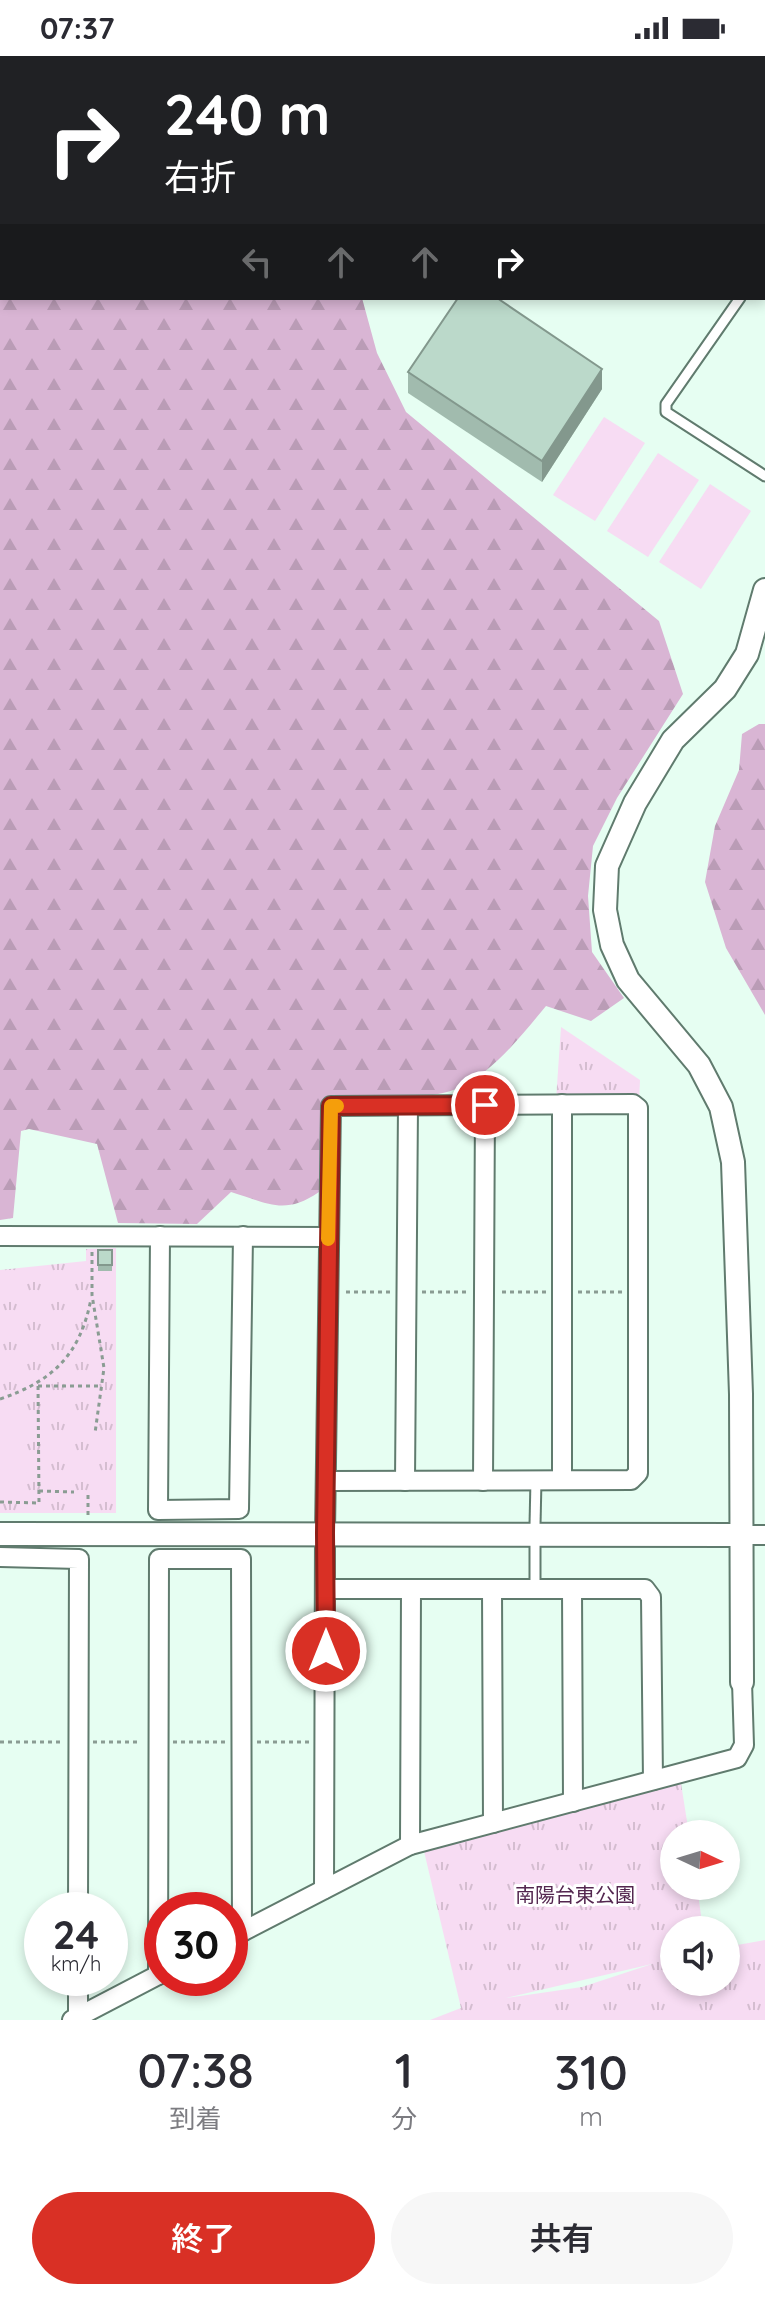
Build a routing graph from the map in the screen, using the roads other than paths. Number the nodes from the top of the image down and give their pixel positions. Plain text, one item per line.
1 (739, 300) edge
2 (765, 476) edge
3 (765, 590) edge
4 (562, 1104) junction
5 (485, 1105) junction
6 (408, 1106) junction
7 (0, 1236) edge
8 (160, 1236) junction
9 (243, 1236) junction
10 (328, 1237) junction
11 (536, 1480) junction
12 (562, 1480) junction
13 (327, 1481) junction
14 (405, 1481) junction
15 (483, 1481) junction
16 (535, 1525) dead end
17 (325, 1533) junction
18 (0, 1534) edge
19 (740, 1535) junction
20 (765, 1535) edge
21 (535, 1545) dead end
22 (0, 1557) edge
23 (326, 1589) junction
24 (411, 1589) junction
25 (492, 1589) junction
26 (535, 1589) junction
27 (572, 1589) junction
28 (742, 1682) joint
29 (653, 1780) junction
30 (573, 1802) junction
31 (493, 1823) junction
32 (410, 1845) junction
33 (324, 1889) junction
34 (78, 1892) edge
35 (160, 1892) edge
36 (237, 1892) edge
37 (248, 1929) edge
38 (144, 1982) edge
39 (77, 1996) edge
40 (75, 2018) edge

1 - 2 lane
3 - 19 street
4 - 5 street
4 - 12 street
4 - 12 street
5 - 6 street
5 - 15 street
6 - 10 street
6 - 14 street
7 - 8 street
8 - 9 street
8 - 9 street
9 - 10 street
10 - 13 street
11 - 12 street
11 - 15 street
11 - 16 lane
13 - 14 street
13 - 17 street
14 - 15 street
17 - 18 street
17 - 19 street
17 - 23 street
19 - 20 street
19 - 28 street
21 - 26 lane
22 - 34 street
23 - 24 street
23 - 33 street
24 - 25 street
24 - 32 street
25 - 26 street
25 - 31 street
26 - 27 street
27 - 29 street
27 - 30 street
28 - 29 street
29 - 30 street
30 - 31 street
31 - 32 street
32 - 33 street
33 - 37 street
35 - 36 street
38 - 40 street
39 - 40 street

